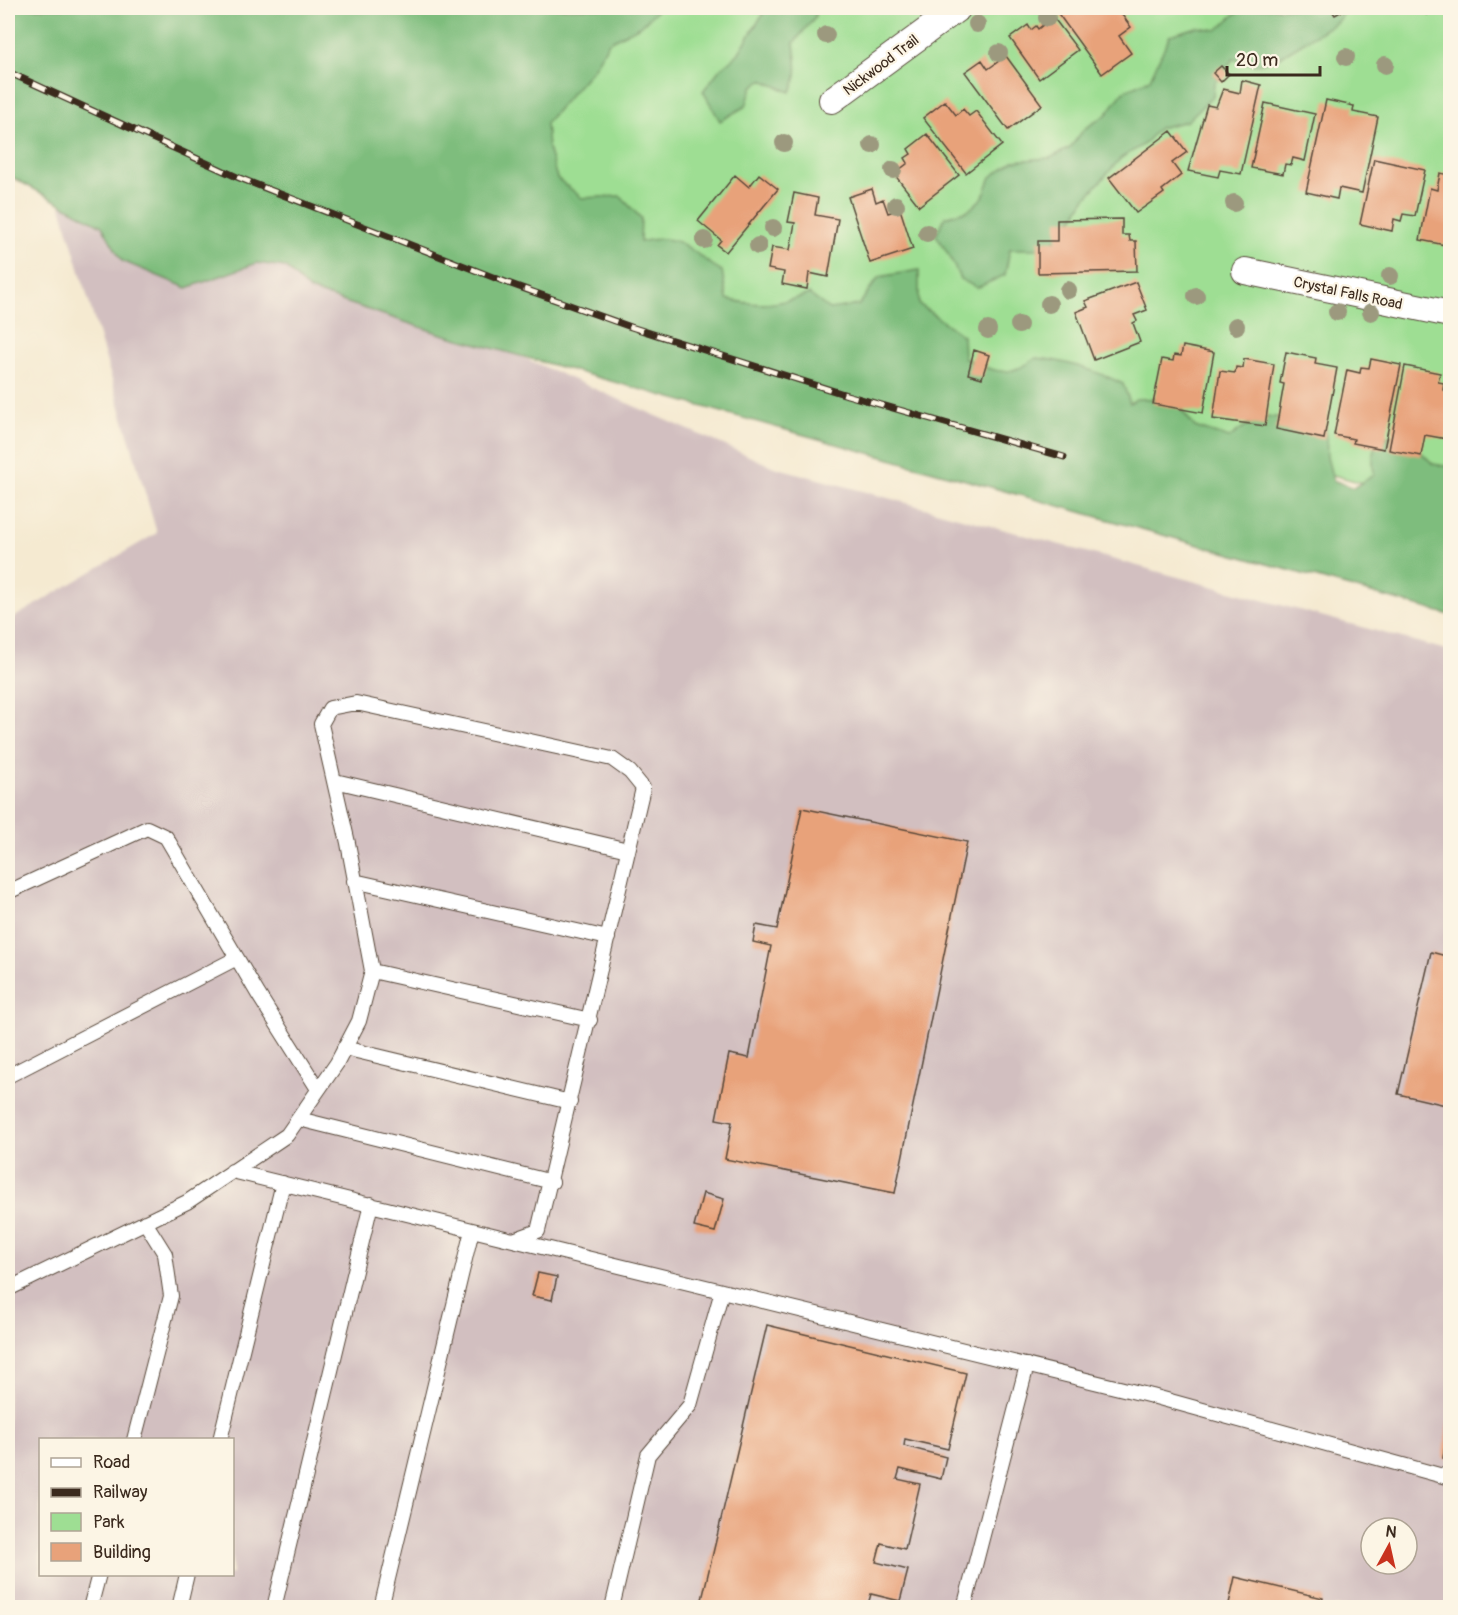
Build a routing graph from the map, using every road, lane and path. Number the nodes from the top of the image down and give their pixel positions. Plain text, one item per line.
1 (958, 8) edge
2 (832, 100) dead end
3 (1245, 271) dead end
4 (1450, 314) edge
5 (334, 781) junction
6 (628, 850) junction
7 (354, 881) junction
8 (8, 892) edge
9 (608, 938) junction
10 (237, 958) junction
11 (372, 971) junction
12 (590, 1020) junction
13 (344, 1048) junction
14 (8, 1076) edge
15 (318, 1089) junction
16 (570, 1102) junction
17 (299, 1119) junction
18 (232, 1171) junction
19 (552, 1182) junction
20 (283, 1183) junction
21 (371, 1204) junction
22 (145, 1222) junction
23 (472, 1230) junction
24 (513, 1240) junction
25 (8, 1289) edge
26 (722, 1291) junction
27 (1027, 1365) junction
28 (135, 1438) edge
29 (220, 1438) edge
30 (1450, 1478) edge
31 (99, 1576) edge
32 (187, 1576) edge
33 (90, 1608) edge
34 (179, 1608) edge
35 (273, 1608) edge
36 (381, 1608) edge
37 (612, 1608) edge
38 (964, 1608) edge

1 - 2 street, Nickwood Trail
3 - 4 street, Crystal Falls Road
5 - 6 lane
5 - 6 lane
5 - 7 lane
6 - 9 lane
7 - 9 lane
7 - 11 lane
8 - 10 lane
9 - 12 lane
10 - 14 lane
10 - 15 lane
11 - 12 lane
11 - 13 lane
12 - 16 lane
13 - 15 lane
13 - 16 lane
15 - 17 lane
16 - 19 lane
17 - 18 lane
17 - 19 lane
18 - 20 lane
18 - 22 lane
19 - 24 lane
20 - 21 lane
20 - 29 lane
21 - 23 lane
21 - 35 lane
22 - 25 lane
22 - 28 lane
23 - 24 lane
23 - 36 lane
24 - 26 lane
26 - 27 lane
26 - 37 lane
27 - 30 lane
27 - 38 lane
31 - 33 lane
32 - 34 lane

